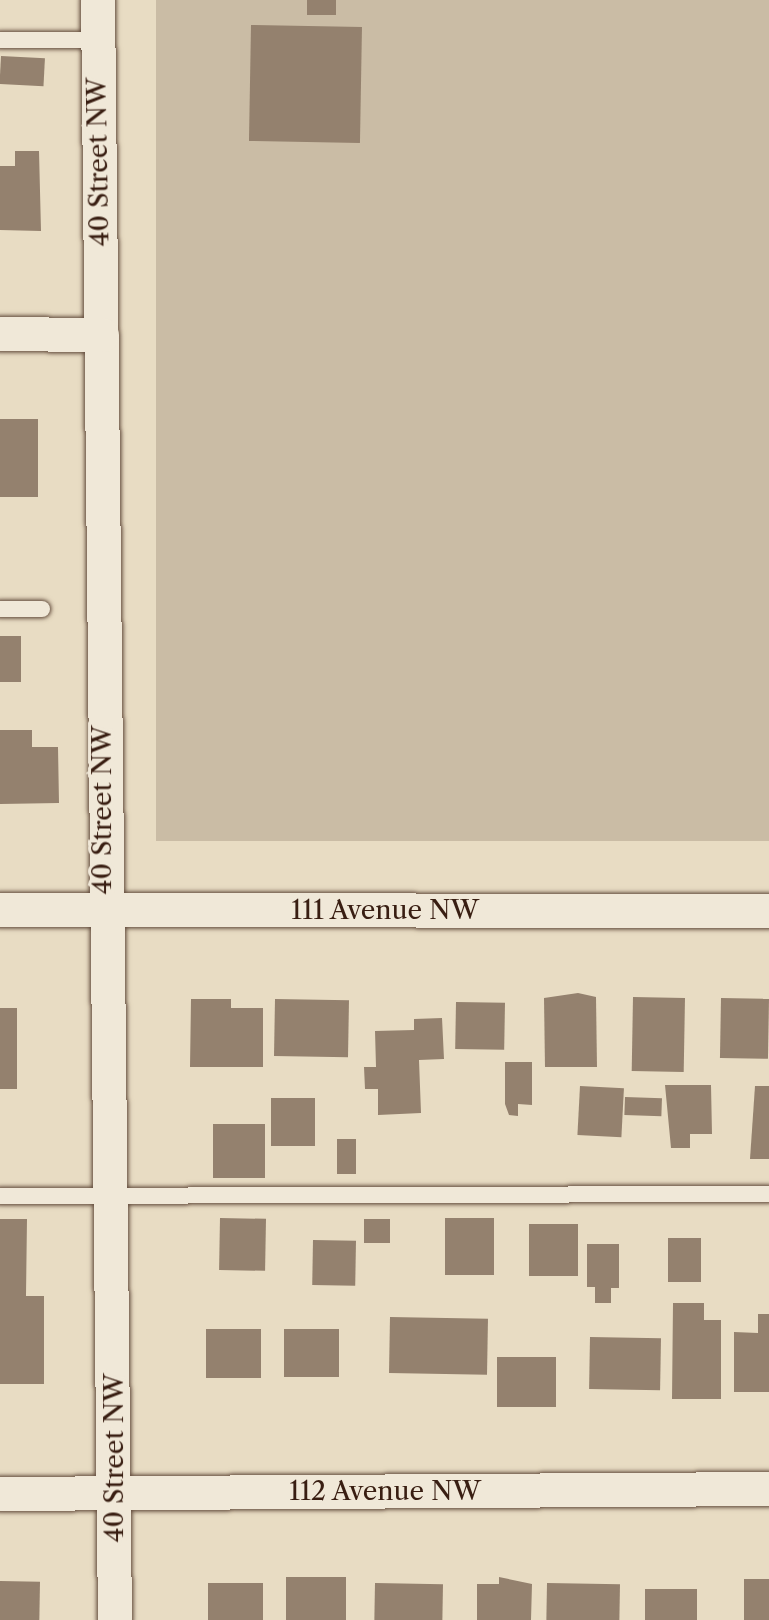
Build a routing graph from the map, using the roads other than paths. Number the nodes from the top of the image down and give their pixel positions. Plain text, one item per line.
1 (98, 0) edge
2 (0, 40) edge
3 (98, 40) junction
4 (0, 334) edge
5 (102, 335) junction
6 (0, 609) edge
7 (42, 609) dead end
8 (0, 910) edge
9 (103, 910) junction
10 (769, 911) edge
11 (769, 1194) edge
12 (0, 1196) edge
13 (115, 1196) junction
14 (769, 1489) edge
15 (0, 1494) edge
16 (115, 1494) junction
17 (115, 1620) edge

1 - 3 street, 40 Street NW
2 - 3 lane
3 - 5 street, 40 Street NW
4 - 5 street
5 - 9 street, 40 Street NW
6 - 7 lane
8 - 9 street, 111 Avenue NW
9 - 10 street, 111 Avenue NW
9 - 13 street, 40 Street NW
11 - 13 lane
12 - 13 lane
13 - 16 street, 40 Street NW
14 - 16 street, 112 Avenue NW
15 - 16 street, 112 Avenue NW
16 - 17 street, 40 Street NW

